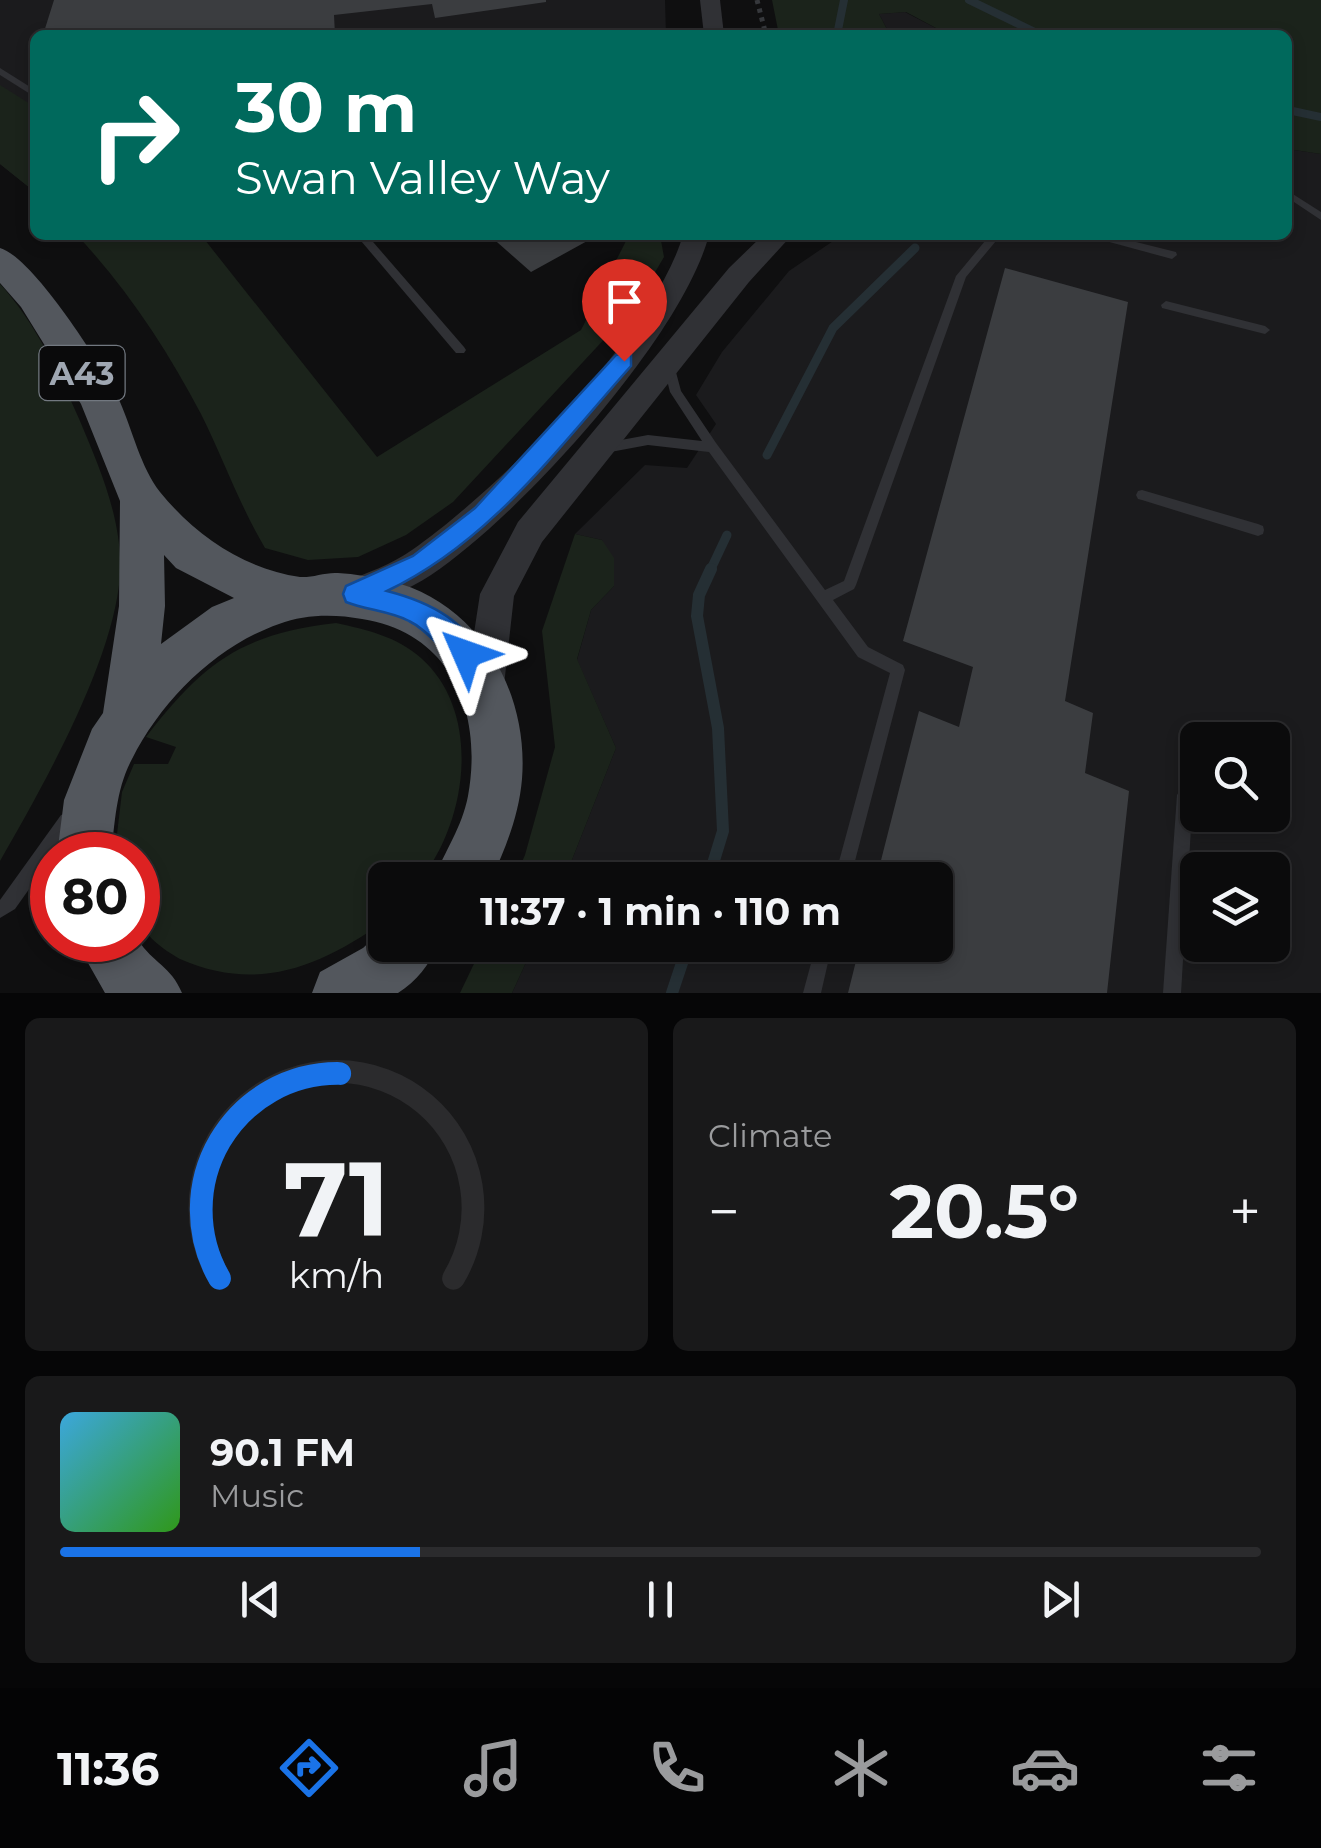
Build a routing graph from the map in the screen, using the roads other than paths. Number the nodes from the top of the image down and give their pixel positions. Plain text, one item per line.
1 (710, 0) edge
2 (713, 30) edge
3 (0, 71) edge
4 (30, 91) edge
5 (1292, 197) edge
6 (1321, 216) edge
7 (366, 240) edge
8 (695, 240) edge
9 (774, 240) edge
10 (992, 240) edge
11 (1114, 240) edge
12 (1172, 255) dead end
13 (0, 260) edge
14 (1166, 305) dead end
15 (1266, 330) dead end
16 (460, 350) dead end
17 (669, 364) junction
18 (712, 447) junction
19 (600, 449) junction
20 (1142, 495) dead end
21 (140, 501) junction
22 (1258, 530) dead end
23 (355, 594) junction
24 (298, 597) junction
25 (823, 598) junction
26 (485, 685) junction
27 (126, 718) junction
28 (95, 781) junction
29 (84, 832) edge
30 (1183, 832) edge
31 (473, 862) edge
32 (847, 862) edge
33 (0, 910) edge
34 (119, 962) edge
35 (391, 962) edge
36 (416, 962) edge
37 (820, 962) edge
38 (153, 993) edge
39 (340, 993) edge
40 (402, 993) edge
41 (812, 993) edge
42 (1172, 993) edge

1 - 2 street
3 - 4 lane
5 - 6 lane
7 - 16 lane
8 - 23 street
9 - 17 street
10 - 25 lane
11 - 12 lane
13 - 21 highway, A43
14 - 15 lane
17 - 18 lane
17 - 19 street
18 - 19 lane
18 - 25 lane
19 - 26 street
20 - 22 lane
21 - 24 highway
21 - 27 highway
23 - 24 highway
23 - 26 highway
24 - 27 highway
25 - 32 lane
26 - 31 highway
27 - 28 highway
28 - 29 highway
28 - 33 lane
30 - 42 lane
34 - 38 highway
35 - 39 highway
36 - 40 highway
37 - 41 lane

